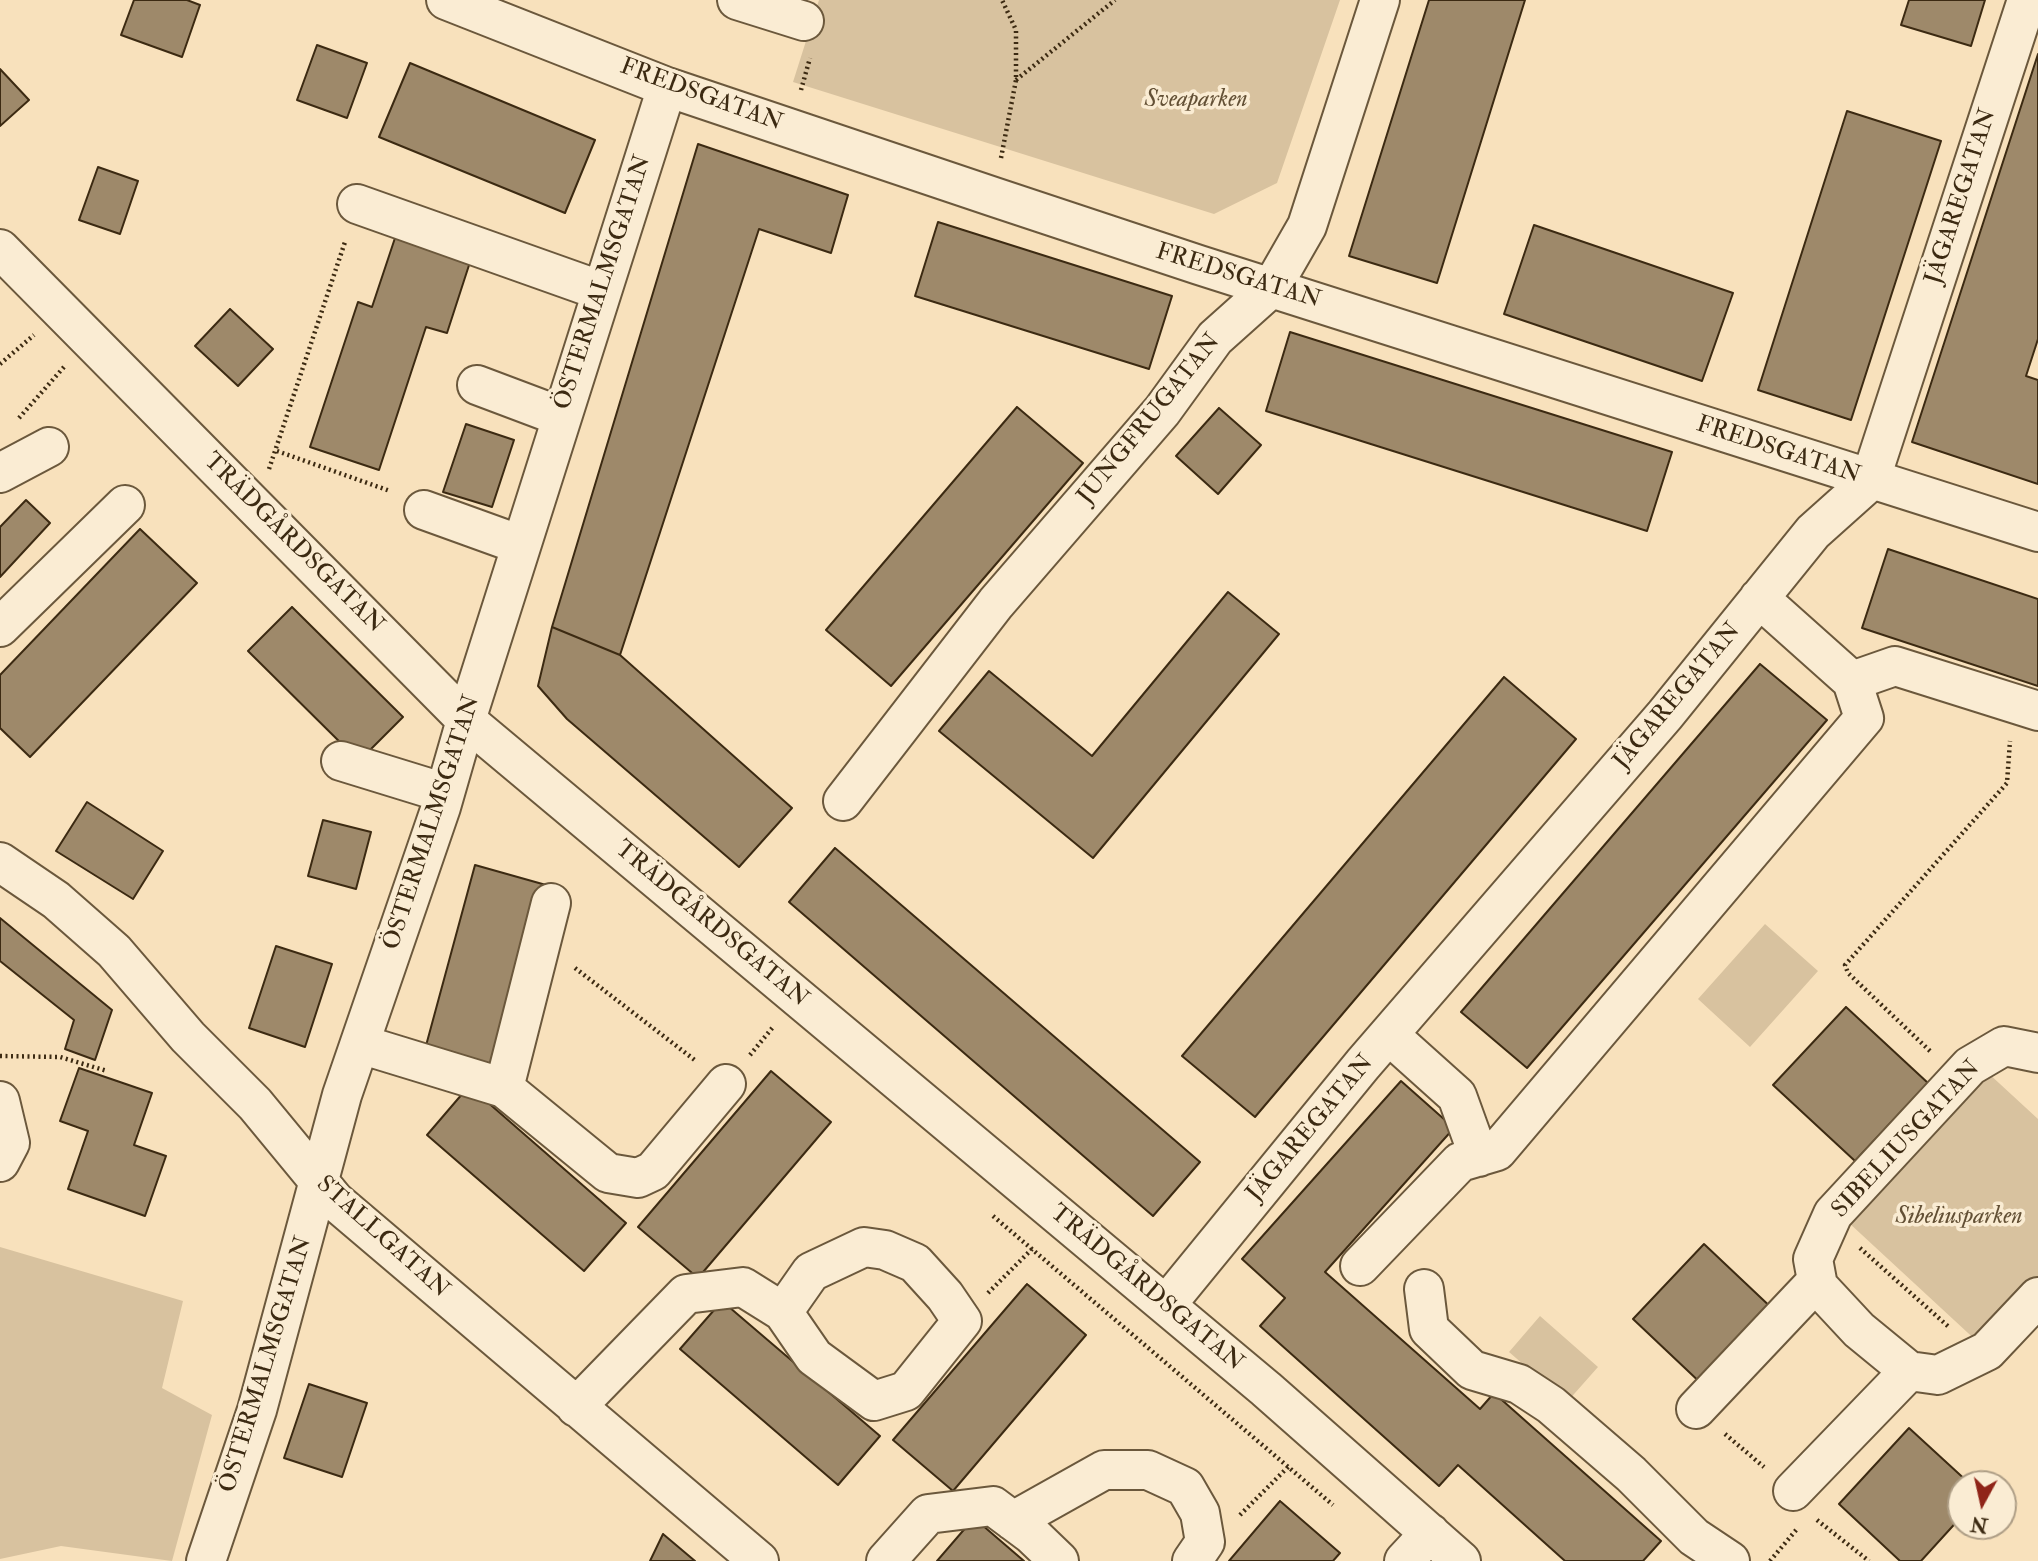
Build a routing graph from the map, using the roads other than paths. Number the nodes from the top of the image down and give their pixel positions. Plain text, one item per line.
1 (446, 0) edge
2 (737, 0) edge
3 (1380, 0) edge
4 (2026, 0) edge
5 (514, 13) edge
6 (808, 36) road end
7 (667, 87) junction
8 (358, 204) road end
9 (0, 249) edge
10 (1272, 287) junction
11 (602, 291) junction
12 (477, 385) dead end
13 (562, 416) junction
14 (49, 447) dead end
15 (0, 473) edge
16 (1870, 481) junction
17 (125, 505) dead end
18 (424, 510) road end
19 (2038, 532) edge
20 (521, 545) junction
21 (1759, 598) junction
22 (0, 627) edge
23 (1852, 681) junction
24 (2029, 708) edge
25 (466, 720) junction
26 (341, 761) dead end
27 (445, 793) junction
28 (843, 801) dead end
29 (0, 862) edge
30 (551, 903) dead end
31 (1389, 1035) junction
32 (360, 1044) junction
33 (2038, 1053) edge
34 (726, 1084) road end
35 (504, 1088) junction
36 (0, 1101) edge
37 (1479, 1157) junction
38 (0, 1162) edge
39 (317, 1181) junction
40 (1360, 1266) dead end
41 (1817, 1281) junction
42 (1424, 1289) dead end
43 (2038, 1297) edge
44 (1166, 1305) junction
45 (783, 1312) junction
46 (1909, 1371) junction
47 (576, 1407) junction
48 (1696, 1409) road end
49 (1801, 1503) road end
50 (1013, 1521) junction
51 (1430, 1533) junction
52 (1683, 1549) edge
53 (1196, 1555) edge
54 (206, 1561) edge
55 (759, 1561) edge
56 (886, 1561) edge
57 (1059, 1561) edge
58 (1404, 1561) edge
59 (1461, 1561) edge
60 (1730, 1561) edge

1 - 5 street, FREDSGATAN
2 - 6 street
3 - 10 street, JUNGFRUGATAN
4 - 16 street, JÄGAREGATAN
5 - 7 street, FREDSGATAN
7 - 10 street, FREDSGATAN
7 - 11 street, ÖSTERMALMSGATAN
8 - 11 street
9 - 25 street, TRÄDGÅRDSGATAN
10 - 16 street, FREDSGATAN
10 - 28 street, JUNGFRUGATAN
11 - 13 street, ÖSTERMALMSGATAN
12 - 13 street
13 - 20 street, ÖSTERMALMSGATAN
14 - 15 street
16 - 19 street, FREDSGATAN
16 - 21 street, JÄGAREGATAN
17 - 22 street
18 - 20 street
20 - 25 street, ÖSTERMALMSGATAN
21 - 23 street
21 - 31 street, JÄGAREGATAN
23 - 24 street
23 - 37 street
25 - 27 street, ÖSTERMALMSGATAN
25 - 44 street, TRÄDGÅRDSGATAN
26 - 27 street
27 - 32 street, ÖSTERMALMSGATAN
29 - 39 street, STALLGATAN
30 - 35 street
31 - 37 street
31 - 44 street, JÄGAREGATAN
32 - 35 street
32 - 39 street, ÖSTERMALMSGATAN
33 - 41 street, SIBELIUSGATAN
34 - 35 street
36 - 38 street
37 - 40 street
39 - 47 street, STALLGATAN
39 - 54 street, ÖSTERMALMSGATAN
41 - 46 street
41 - 48 street
42 - 52 street
43 - 46 street
44 - 51 street, TRÄDGÅRDSGATAN
45 - 45 street
45 - 47 street
46 - 49 street
47 - 55 street, STALLGATAN
50 - 53 street
50 - 56 street
50 - 57 street
51 - 58 street
51 - 59 street, TRÄDGÅRDSGATAN
52 - 60 street

